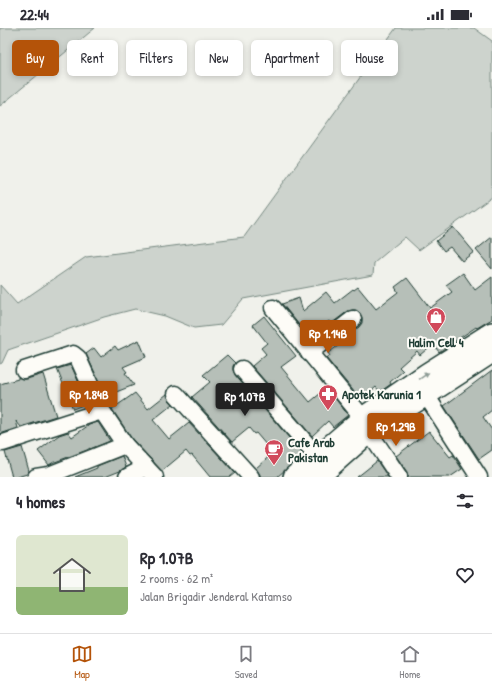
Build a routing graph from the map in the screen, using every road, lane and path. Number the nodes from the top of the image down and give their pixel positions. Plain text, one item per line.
1 (273, 308) dead end
2 (353, 319) dead end
3 (492, 333) edge
4 (492, 352) edge
5 (309, 353) junction
6 (467, 358) junction
7 (242, 369) dead end
8 (24, 370) dead end
9 (176, 394) dead end
10 (426, 395) junction
11 (102, 411) junction
12 (366, 425) junction
13 (3, 443) dead end
14 (125, 445) junction
15 (317, 456) junction
16 (150, 472) edge
17 (36, 477) edge
18 (127, 477) edge
19 (251, 477) edge
20 (294, 477) edge
21 (318, 477) edge
22 (399, 477) edge
23 (479, 477) edge

1 - 5 street
2 - 5 street
3 - 6 main road
4 - 6 main road
5 - 12 street
6 - 10 main road
12 -> 6 main road
7 - 15 street
8 - 11 street
9 - 19 street
10 - 12 main road
10 - 23 street
11 - 13 street
11 - 14 street
12 - 15 main road
12 - 21 main road
12 - 22 street
14 - 16 street
14 - 17 street
15 - 20 main road
16 - 18 street

